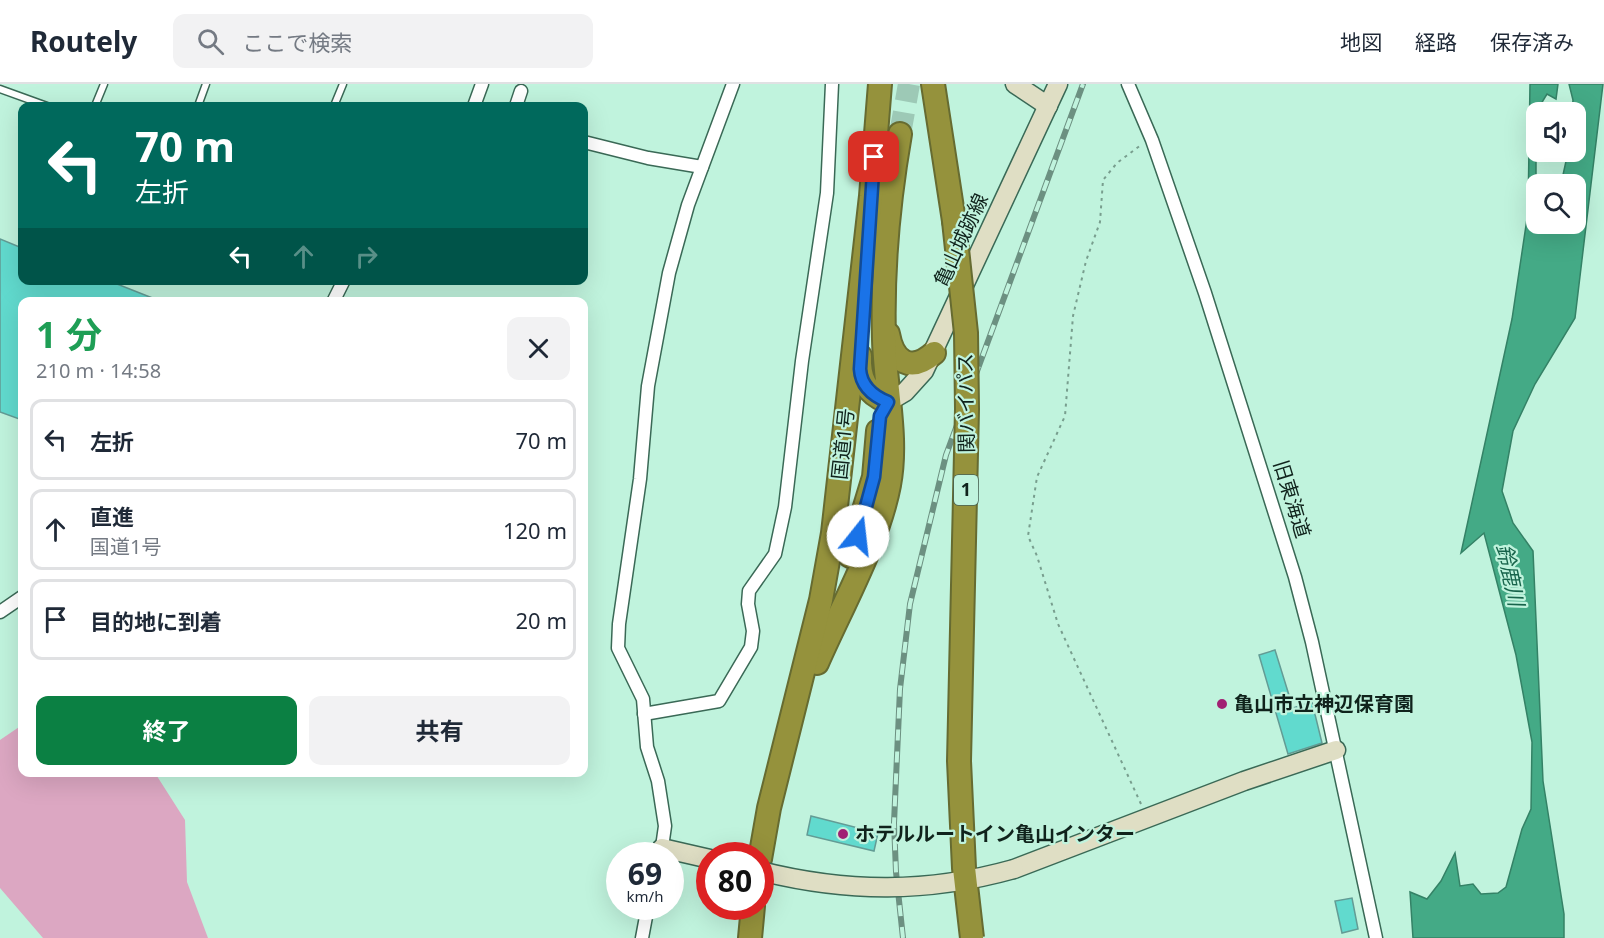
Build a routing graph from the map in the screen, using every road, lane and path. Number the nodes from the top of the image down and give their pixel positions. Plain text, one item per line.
1 (104, 84) edge
2 (206, 84) edge
3 (343, 84) edge
4 (482, 84) edge
5 (733, 84) edge
6 (832, 84) edge
7 (880, 84) edge
8 (933, 84) edge
9 (1015, 84) edge
10 (1059, 84) edge
11 (1128, 84) edge
12 (0, 89) edge
13 (521, 91) dead end
14 (36, 102) edge
15 (97, 102) edge
16 (199, 102) edge
17 (336, 102) edge
18 (475, 102) edge
19 (517, 102) edge
20 (1048, 106) junction
21 (900, 134) tunnel mouth
22 (1152, 140) junction
23 (588, 143) edge
24 (702, 167) junction
25 (871, 196) junction
26 (885, 248) junction
27 (934, 353) junction
28 (888, 402) junction
29 (18, 600) edge
30 (0, 612) edge
31 (803, 674) junction
32 (644, 714) junction
33 (790, 728) junction
34 (1336, 750) junction
35 (959, 760) junction
36 (1148, 818) junction
37 (663, 842) edge
38 (763, 842) edge
39 (774, 874) edge
40 (645, 920) edge
41 (752, 920) edge
42 (644, 923) junction
43 (636, 938) edge
44 (642, 938) edge
45 (750, 938) edge
46 (972, 938) edge
47 (988, 938) edge
48 (1376, 938) edge

1 - 15 lane
2 - 16 lane
3 - 17 lane
4 - 18 street
5 - 24 street
6 - 32 street
7 - 25 highway, 国道1号
8 - 35 highway, 関バイパス / 1, bridge
9 - 20 street
10 - 20 street, 亀山城跡線
11 - 22 street, 旧東海道
12 - 14 lane
13 - 19 street
20 - 27 street, 亀山城跡線
21 - 26 highway, 国道1号
22 - 34 street, 旧東海道
22 - 36 path
23 - 24 street
24 - 32 street
25 - 28 highway
25 - 31 highway, 国道1号
26 - 27 highway
26 - 28 highway, 国道1号
27 - 28 street, 亀山城跡線
28 - 31 highway
28 - 33 highway, 国道1号
29 - 30 street
31 - 33 highway, 国道1号
32 - 37 street
33 - 38 highway, 国道1号
34 - 36 street
34 - 48 street, 旧東海道
35 - 46 highway, bridge
35 - 47 highway, bridge
36 - 39 street, bridge
40 - 42 street
41 - 45 highway
42 - 43 street
42 - 44 street

